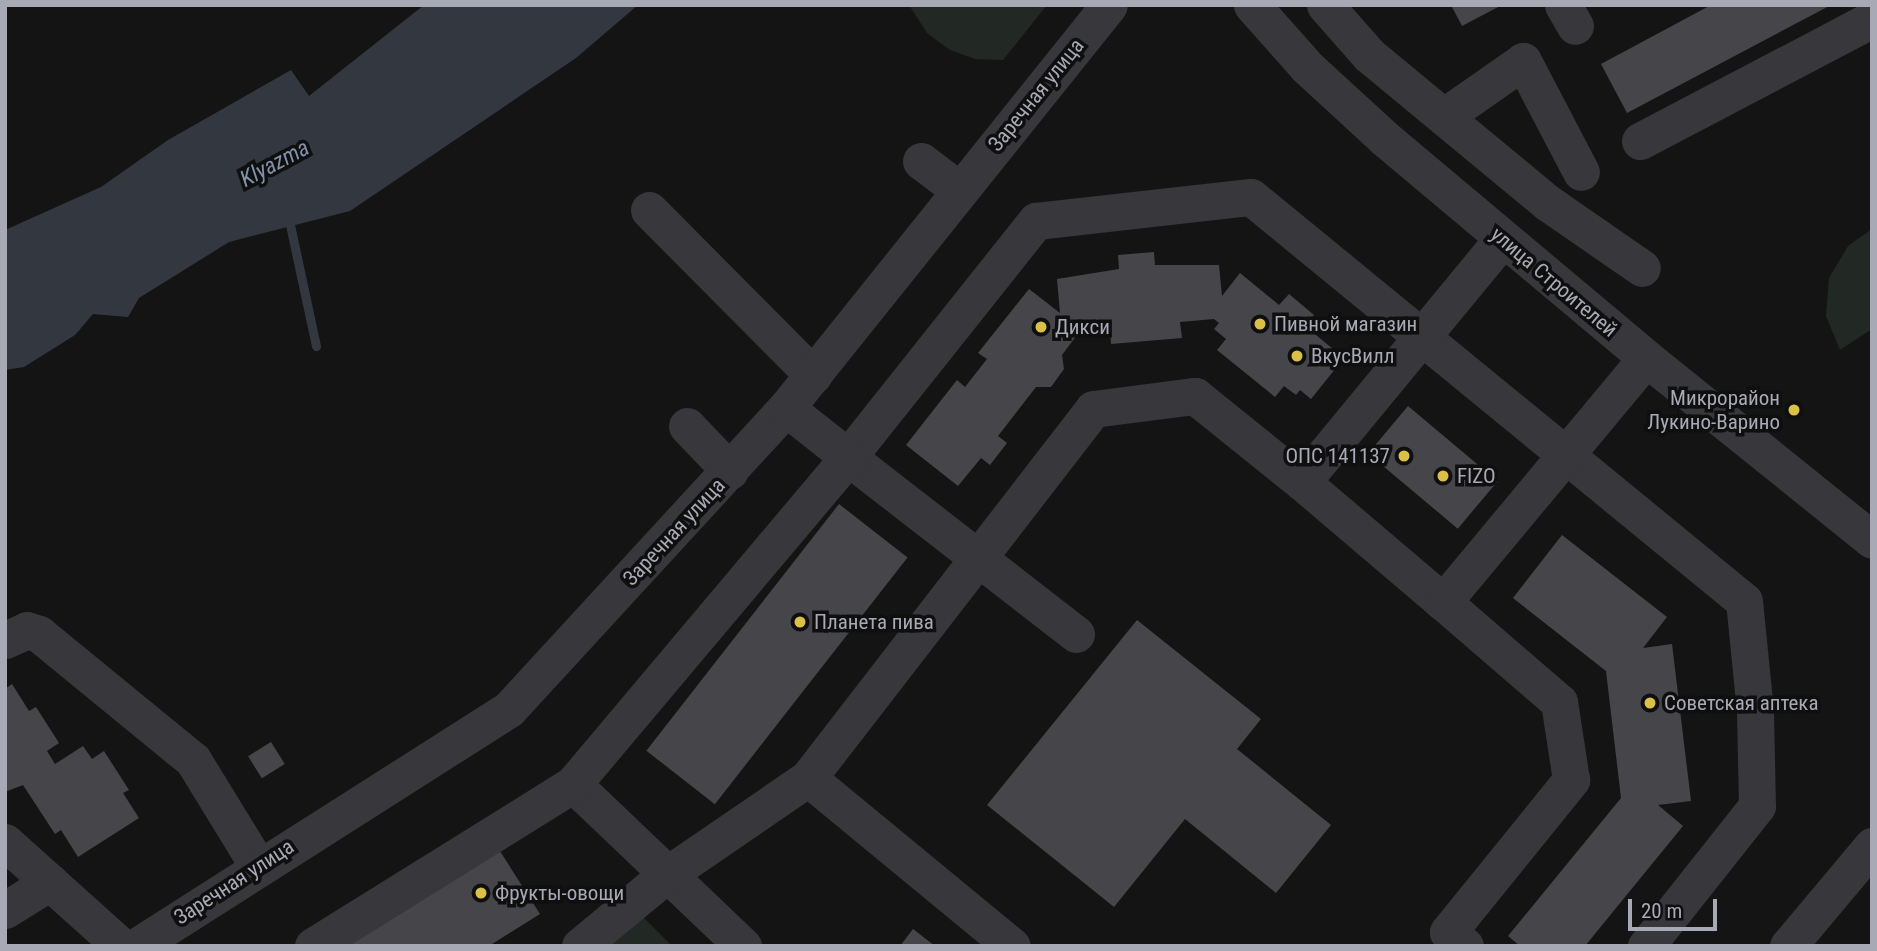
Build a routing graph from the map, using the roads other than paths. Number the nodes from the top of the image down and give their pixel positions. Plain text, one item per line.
1 (1110, 5) edge
2 (1252, 5) edge
3 (1325, 5) edge
4 (1872, 19) edge
5 (1446, 115) junction
6 (1640, 141) dead end
7 (921, 161) dead end
8 (1581, 172) dead end
9 (959, 190) junction
10 (649, 210) dead end
11 (1502, 239) junction
12 (1642, 268) dead end
13 (1418, 338) junction
14 (1646, 359) junction
15 (813, 375) junction
16 (786, 408) junction
17 (687, 426) dead end
18 (1566, 453) junction
19 (848, 457) junction
20 (730, 471) junction
21 (1302, 482) junction
22 (1872, 540) edge
23 (975, 557) junction
24 (1443, 602) junction
25 (1076, 634) dead end
26 (5, 640) edge
27 (808, 778) junction
28 (573, 784) junction
29 (5, 842) edge
30 (1872, 845) edge
31 (258, 866) junction
32 (665, 876) junction
33 (50, 881) junction
34 (5, 910) edge
35 (1450, 941) edge
36 (134, 945) edge
37 (313, 946) edge
38 (580, 946) edge
39 (744, 946) edge
40 (1012, 946) edge
41 (1646, 946) edge
42 (1788, 946) edge

1 - 9 street, Заречная улица
2 - 11 street, улица Строителей
3 - 5 street
4 - 6 street
5 - 8 street
5 - 12 street
7 - 9 street
9 - 15 street, Заречная улица
10 - 15 street
11 - 13 street
11 - 14 street, улица Строителей
13 - 18 street
13 - 19 street
13 - 21 street
14 - 18 street
14 - 22 street, улица Строителей
15 - 16 street, Заречная улица
16 - 19 street
16 - 20 street, Заречная улица
17 - 20 street
18 - 24 street
18 - 41 street
19 - 23 street
19 - 28 street
20 - 31 street, Заречная улица
21 - 23 street
21 - 24 street
23 - 25 street
23 - 27 street
24 - 35 street
26 - 31 street
27 - 32 street
27 - 40 street
28 - 32 street
28 - 37 street
29 - 33 street
30 - 42 street
31 - 36 street, Заречная улица
32 - 38 street
32 - 39 street
33 - 34 street
33 - 36 street

